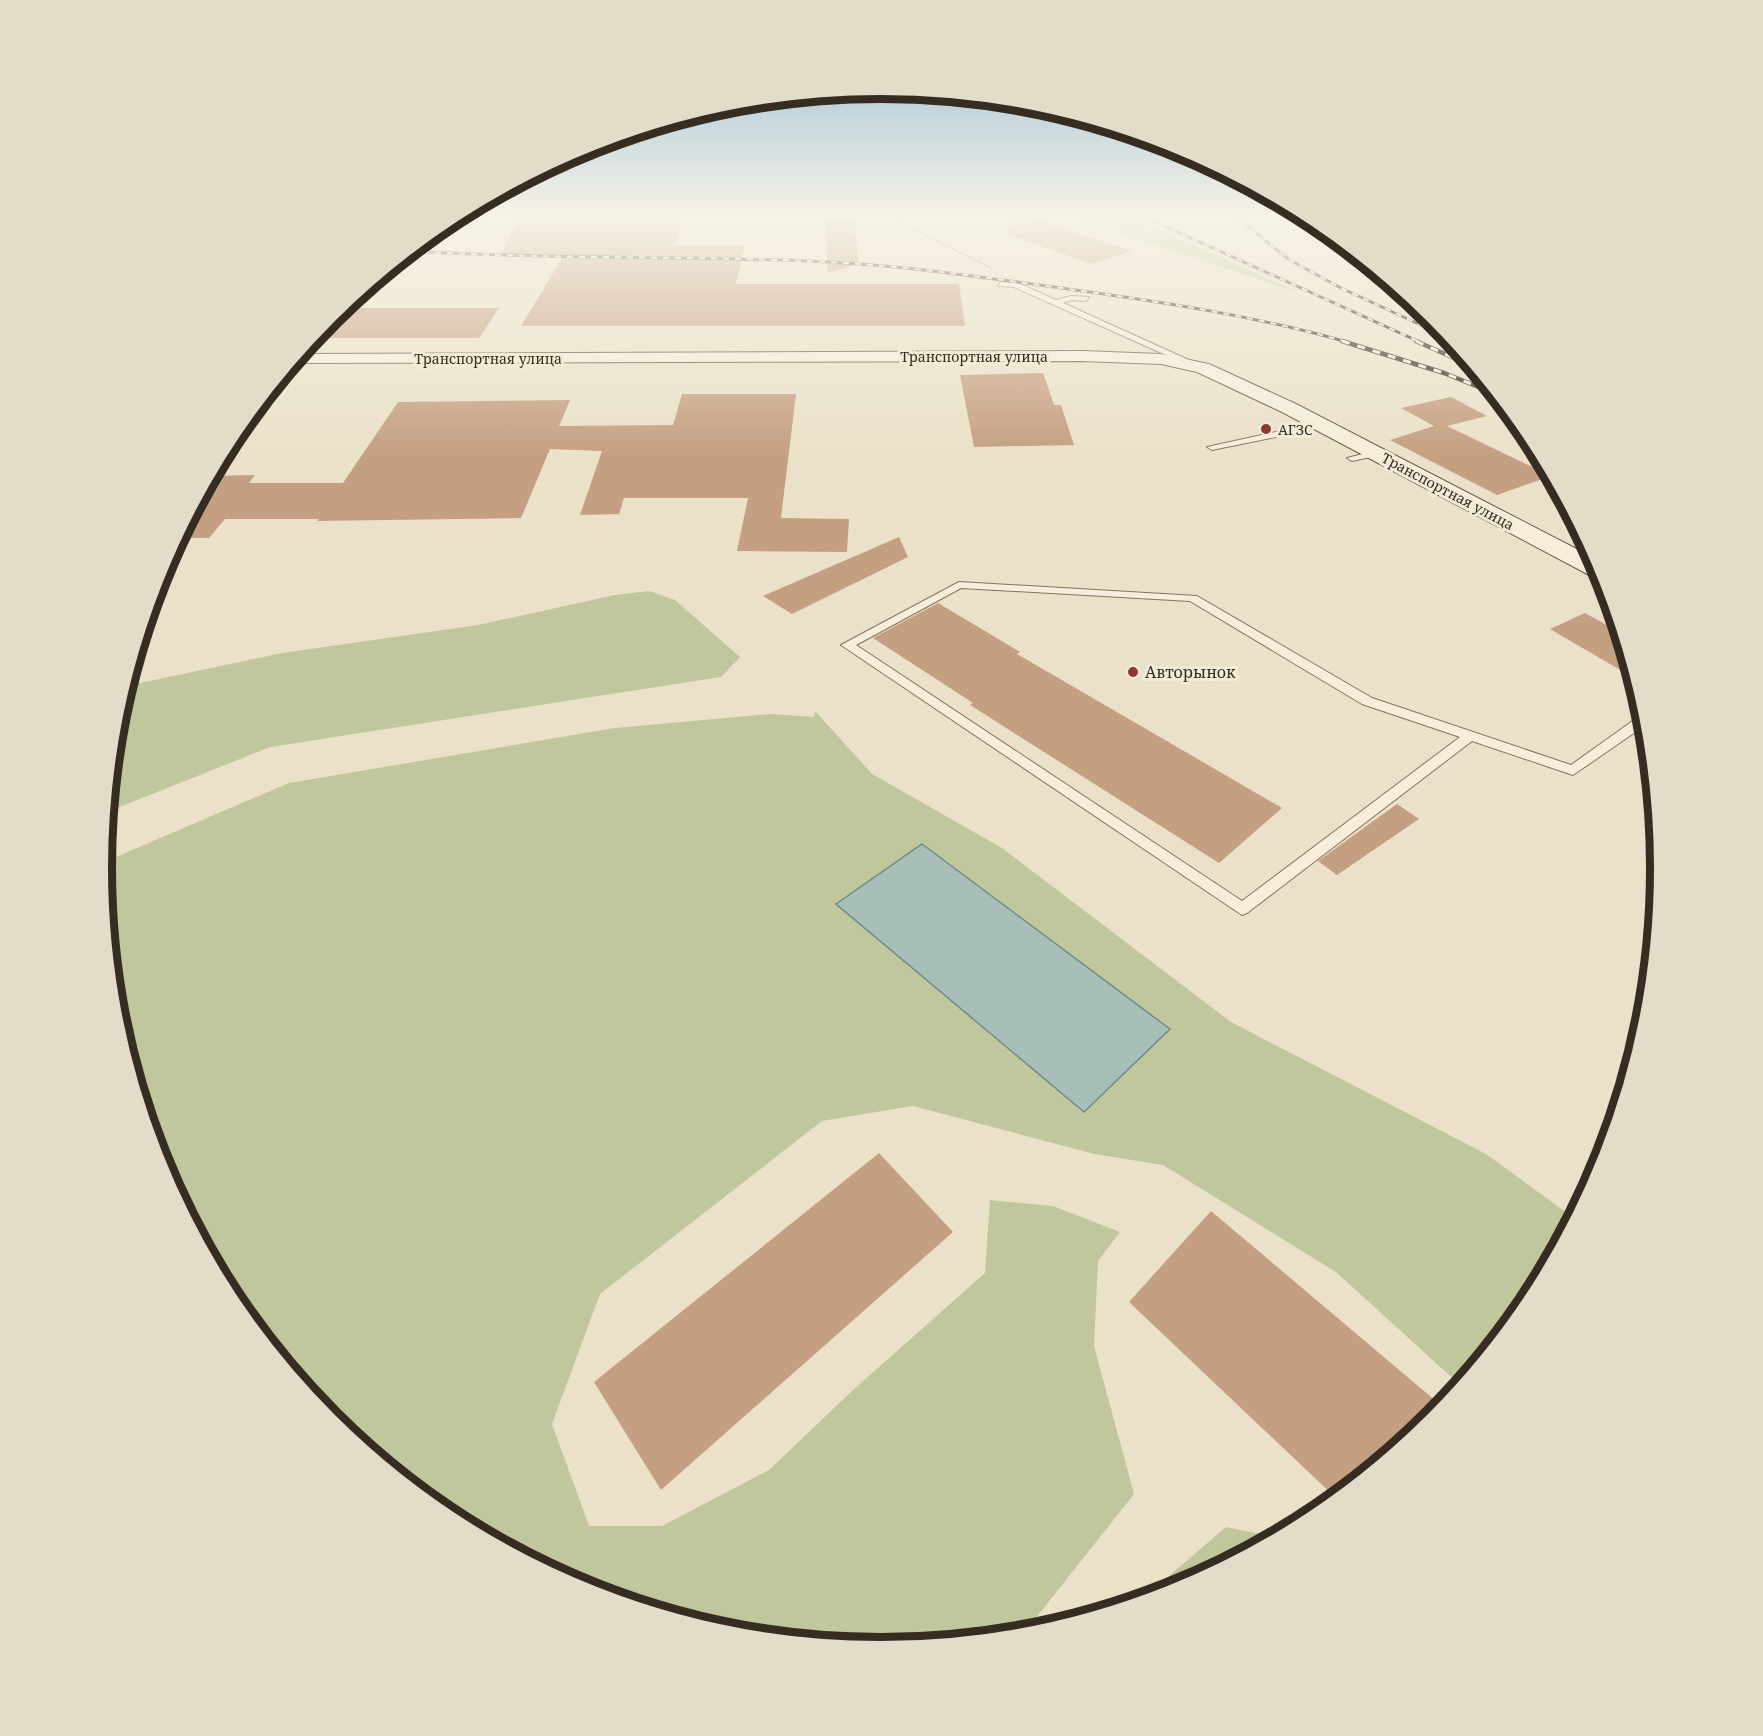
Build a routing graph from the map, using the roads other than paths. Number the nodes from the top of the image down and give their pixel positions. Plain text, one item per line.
1 (1043, 295) edge
2 (1086, 299) dead end
3 (1056, 303) junction
4 (305, 359) edge
5 (1203, 368) junction
6 (1322, 425) junction
7 (1212, 447) dead end
8 (1379, 452) junction
9 (1352, 458) dead end
10 (1588, 564) edge
11 (1637, 724) edge
12 (1470, 736) junction

1 - 3 lane
2 - 3 lane
3 - 5 lane
4 - 5 street, Транспортная улица
5 - 6 street, Транспортная улица
6 - 7 lane
6 - 8 street, Транспортная улица
8 - 9 lane
8 - 10 street, Транспортная улица
11 - 12 lane
12 - 12 lane

